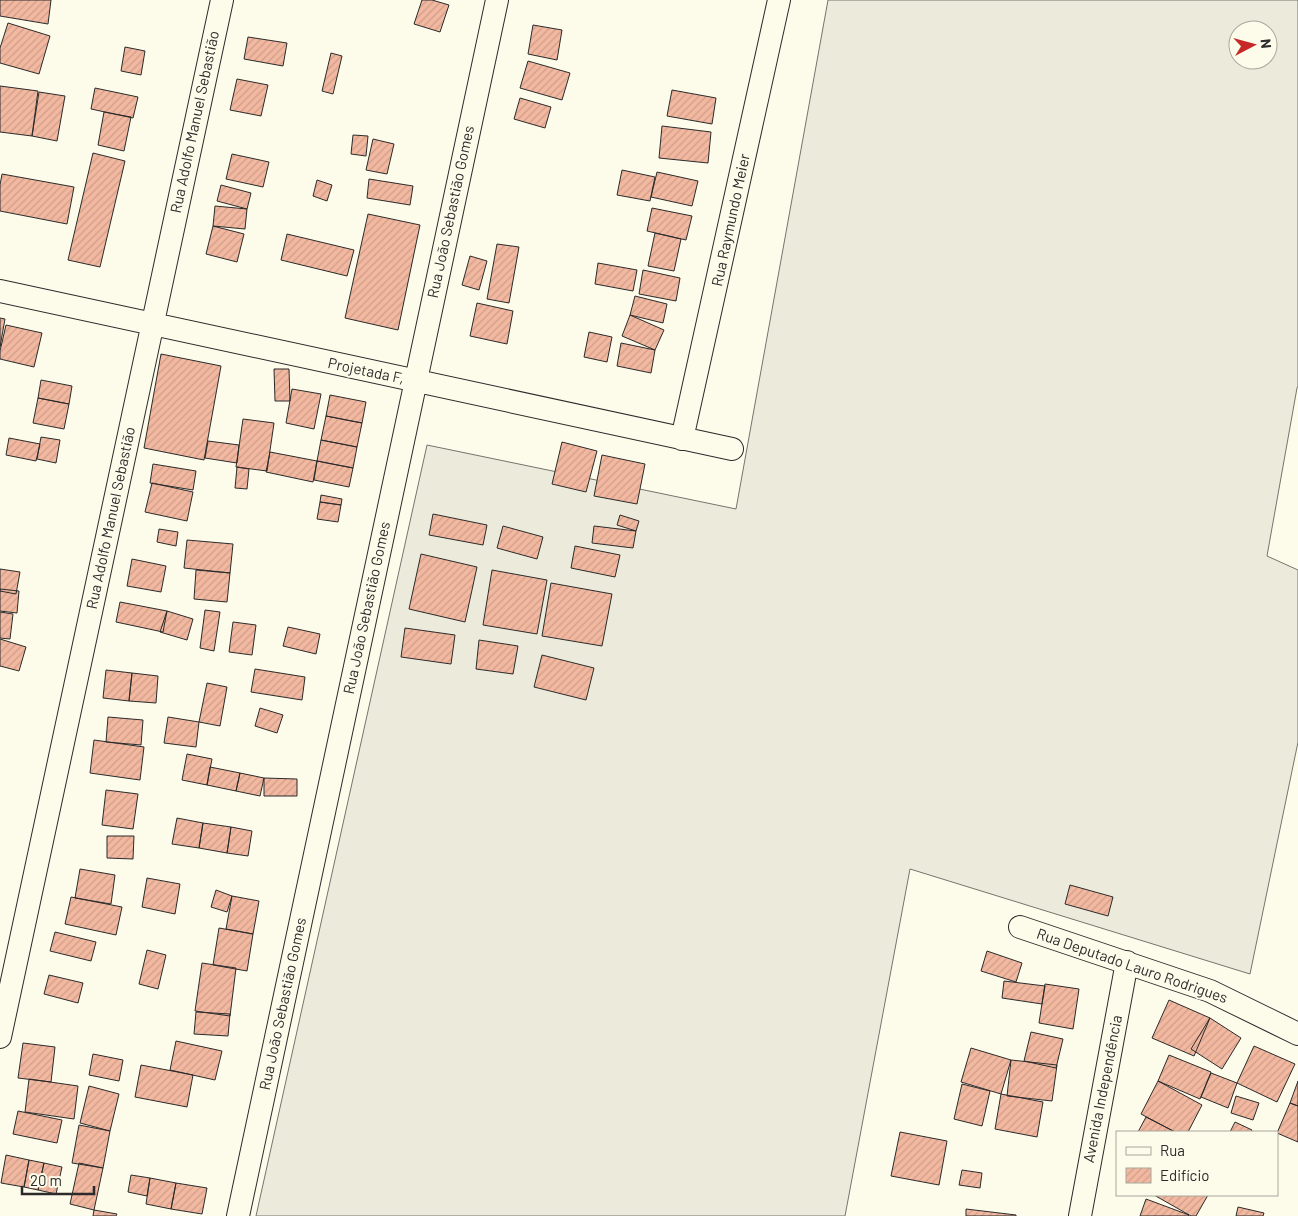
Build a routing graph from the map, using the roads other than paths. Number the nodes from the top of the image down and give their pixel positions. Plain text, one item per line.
1 (222, 0) edge
2 (496, 0) edge
3 (779, 0) edge
4 (0, 291) edge
5 (152, 324) junction
6 (415, 381) junction
7 (682, 439) junction
8 (732, 450) dead end
9 (1020, 927) dead end
10 (1127, 962) junction
11 (1298, 1034) edge
12 (0, 1037) edge
13 (238, 1216) edge
14 (1080, 1216) edge

1 - 5 street, Rua Adolfo Manuel Sebastião
2 - 6 street, Rua João Sebastião Gomes
3 - 7 street, Rua Raymundo Meier
4 - 5 street, Projetada F,
5 - 6 street, Projetada F,
5 - 12 street, Rua Adolfo Manuel Sebastião
6 - 7 street, Projetada F,
6 - 13 street, Rua João Sebastião Gomes
7 - 8 street, Projetada F,
9 - 10 street, Rua Deputado Lauro Rodrigues
10 - 11 street, Rua Deputado Lauro Rodrigues
10 - 14 street, Avenida Independência

